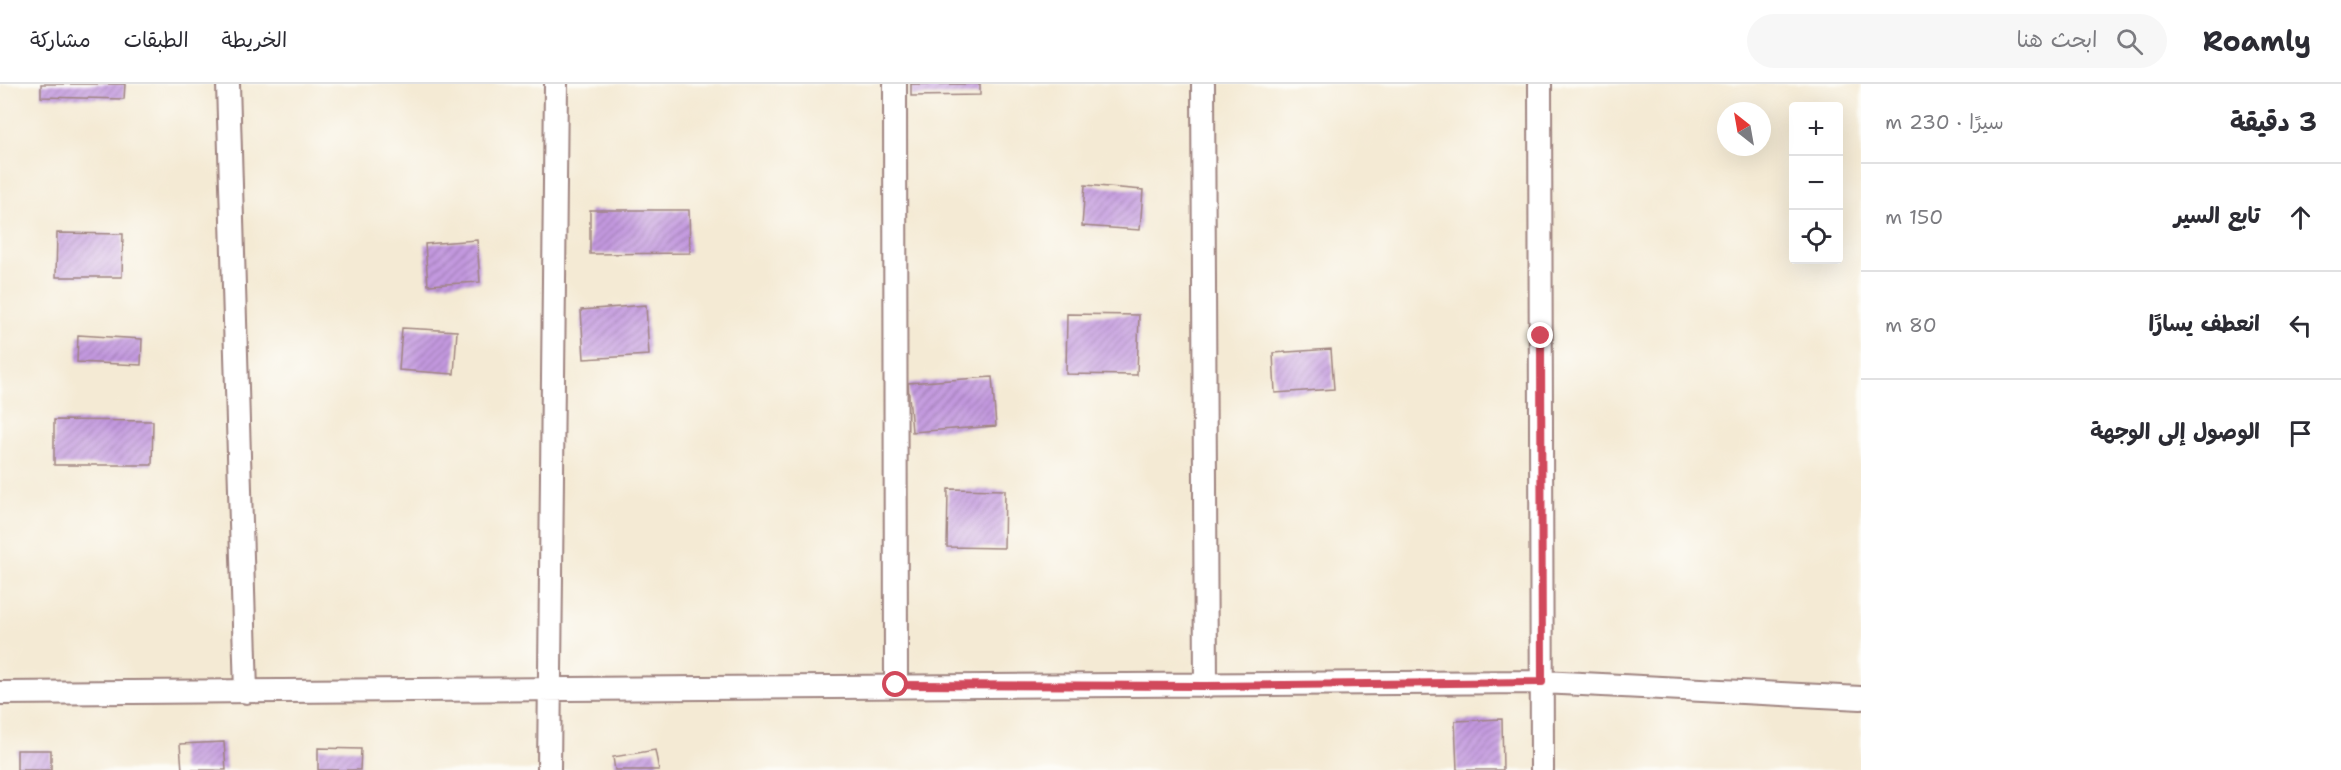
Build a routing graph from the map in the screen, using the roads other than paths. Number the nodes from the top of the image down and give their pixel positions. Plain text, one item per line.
1 (228, 84) edge
2 (556, 84) edge
3 (895, 84) edge
4 (1203, 84) edge
5 (1540, 84) edge
6 (1542, 682) junction
7 (896, 685) junction
8 (1206, 686) junction
9 (550, 690) junction
10 (246, 692) junction
11 (0, 693) edge
12 (1861, 698) edge
13 (549, 770) edge
14 (1542, 770) edge

1 - 10 street
2 - 9 street
3 - 7 street
4 - 8 street
5 - 6 street
6 - 8 street
6 - 12 street
6 - 14 street
7 - 8 street
7 - 9 street
9 - 10 street
9 - 13 street
10 - 11 street

